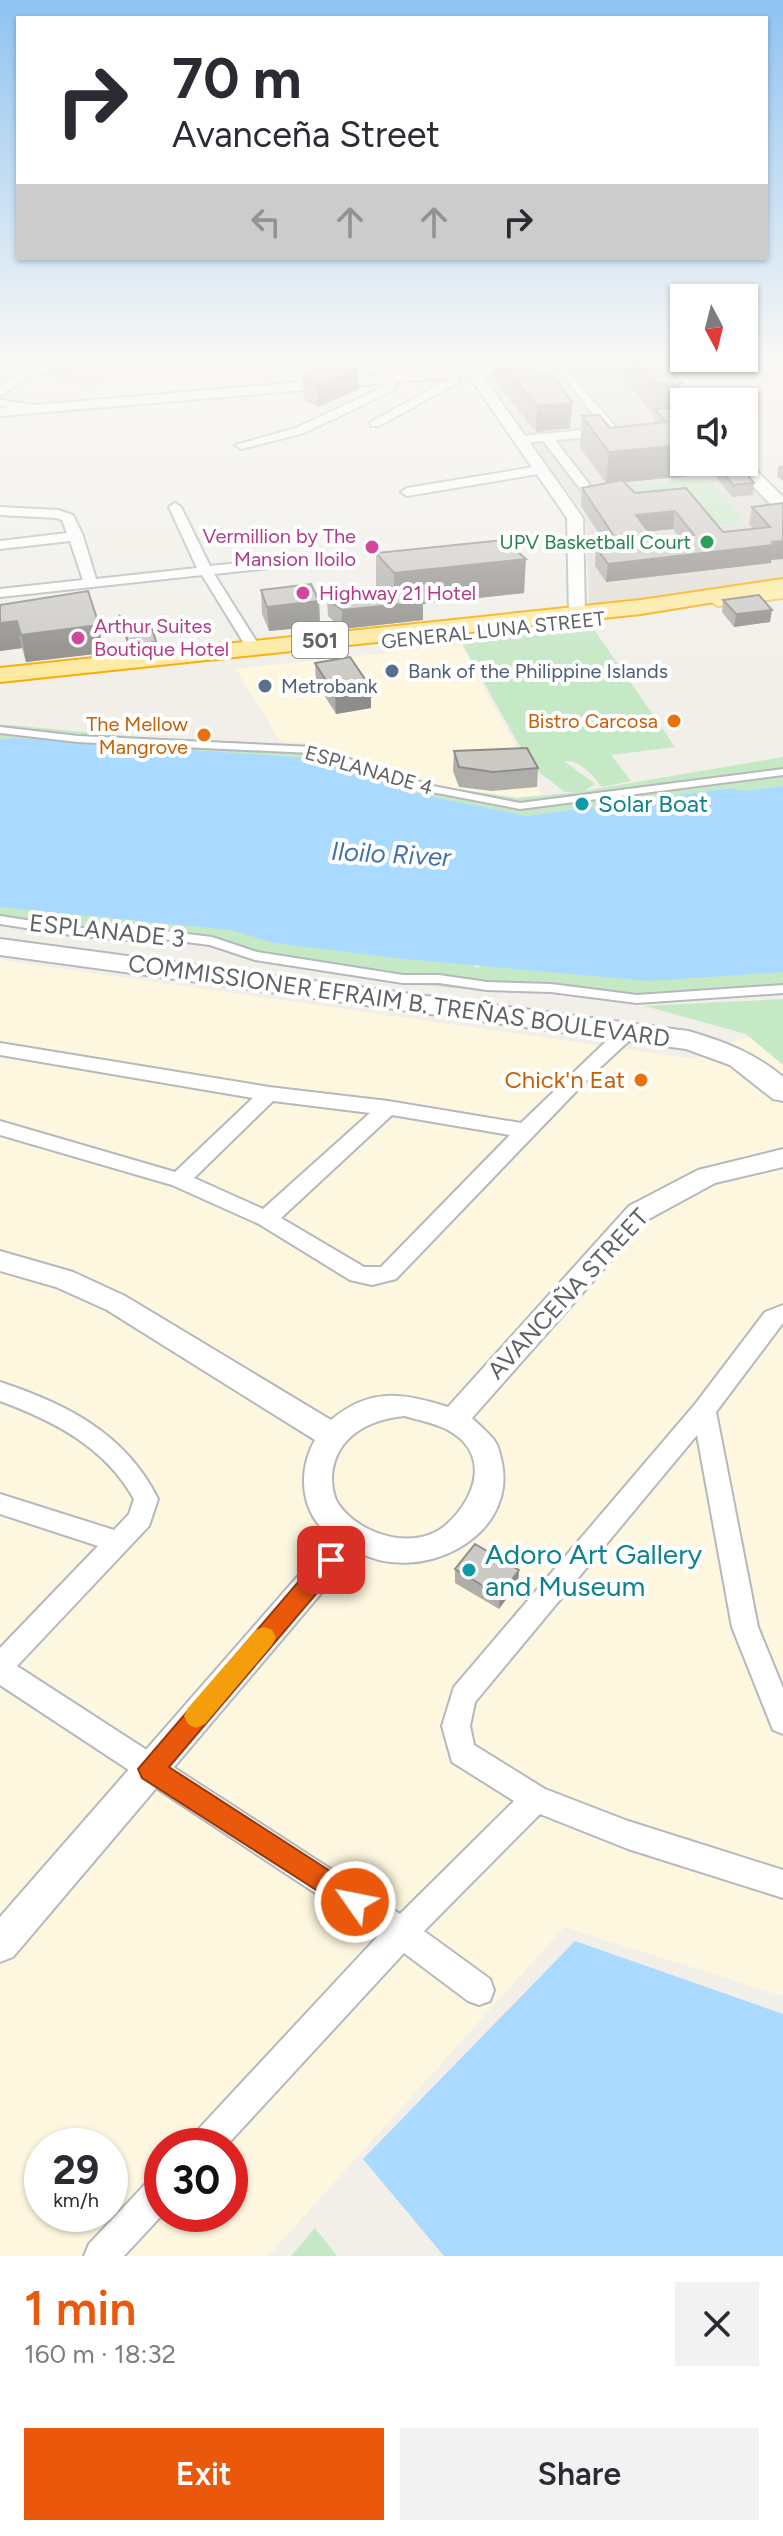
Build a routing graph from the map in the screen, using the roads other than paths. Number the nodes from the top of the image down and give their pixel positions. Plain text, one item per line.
1 (571, 468) edge
2 (760, 468) edge
3 (540, 470) joint
4 (752, 476) edge
5 (586, 488) edge
6 (407, 492) dead end
7 (783, 492) edge
8 (175, 507) dead end
9 (783, 507) edge
10 (0, 511) edge
11 (77, 536) junction
12 (0, 545) edge
13 (278, 563) dead end
14 (205, 570) junction
15 (91, 583) junction
16 (783, 585) edge
17 (0, 593) edge
18 (783, 595) edge
19 (652, 609) junction
20 (577, 614) junction
21 (253, 647) junction
22 (208, 657) junction
23 (0, 675) edge
24 (0, 683) edge
25 (0, 730) edge
26 (783, 772) edge
27 (0, 920) edge
28 (0, 947) edge
29 (783, 989) edge
30 (627, 1032) junction
31 (0, 1049) edge
32 (783, 1092) edge
33 (269, 1094) junction
34 (388, 1108) junction
35 (0, 1128) edge
36 (526, 1131) junction
37 (783, 1158) edge
38 (179, 1180) junction
39 (266, 1219) junction
40 (0, 1261) edge
41 (783, 1314) edge
42 (0, 1391) edge
43 (704, 1410) junction
44 (455, 1418) junction
45 (333, 1436) junction
46 (0, 1504) edge
47 (351, 1537) junction
48 (118, 1542) junction
49 (0, 1668) edge
50 (783, 1721) edge
51 (151, 1769) junction
52 (536, 1799) junction
53 (783, 1884) edge
54 (402, 1933) junction
55 (0, 1944) edge
56 (479, 1990) dead end
57 (221, 2128) edge
58 (144, 2210) edge
59 (101, 2256) edge

1 - 5 street
2 - 7 main road
3 - 6 street
3 - 20 street
4 - 9 main road
8 - 14 street
10 - 11 street
11 - 12 street
11 - 15 street
13 - 14 street
14 - 15 street
14 - 21 street
15 - 17 street
16 - 19 highway, GENERAL LUNA STREET
18 - 19 highway, GENERAL LUNA STREET
19 - 20 highway, GENERAL LUNA STREET / 501
19 - 22 highway, GENERAL LUNA STREET / 501
20 - 21 highway, GENERAL LUNA STREET / 501
21 - 22 highway, GENERAL LUNA STREET / 501
22 - 23 highway, GENERAL LUNA STREET / 501
22 - 24 highway, GENERAL LUNA STREET / 501
25 - 26 street, ESPLANADE 4
27 - 29 street, ESPLANADE 3
28 - 30 main road, COMMISSIONER EFRAIM B. TREÑAS BOULEVARD
30 - 32 main road, COMMISSIONER EFRAIM B. TREÑAS BOULEVARD
30 - 36 street
31 - 33 street
33 - 34 street
33 - 38 street
34 - 36 street
34 - 39 street
35 - 38 street
36 - 39 street
37 - 44 street, AVANCEÑA STREET
38 - 39 street
40 - 45 street
41 - 43 street
42 - 48 street
43 - 50 street
43 - 52 street
44 - 45 street
44 - 47 street
45 - 47 street
46 - 48 street
47 - 51 street
48 - 49 street
49 - 51 street
51 - 54 street
51 - 55 street
52 - 53 street
52 - 54 street
54 - 56 street
54 - 57 street
58 - 59 street

